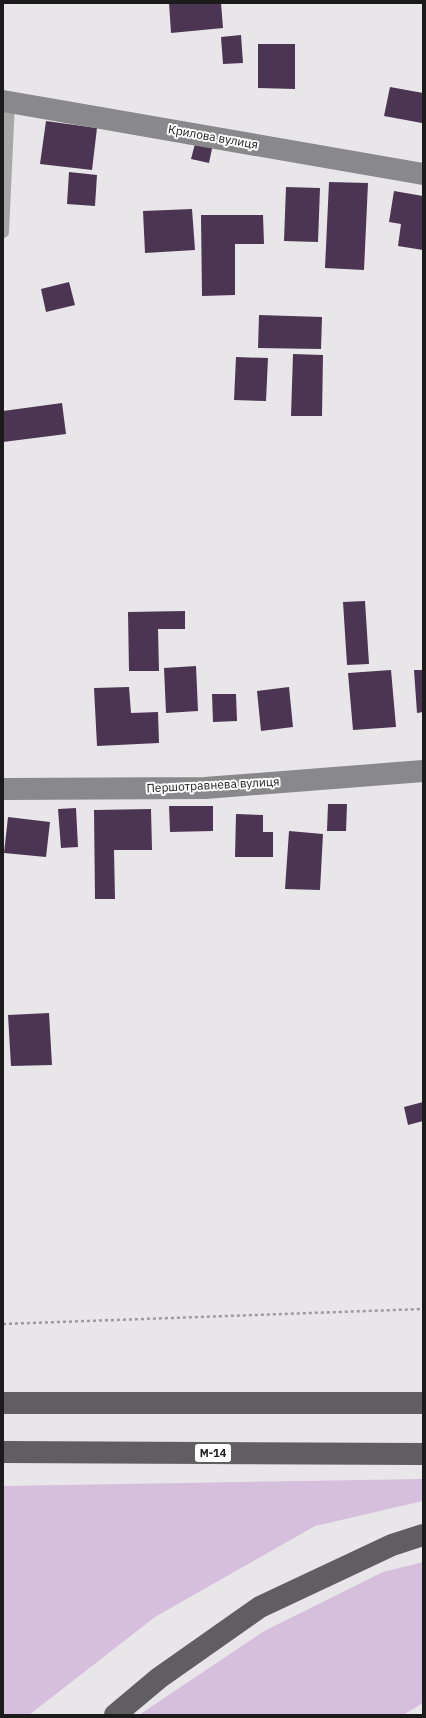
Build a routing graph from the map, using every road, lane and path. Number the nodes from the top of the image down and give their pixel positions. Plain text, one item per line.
1 (6, 101) edge
2 (423, 174) edge
3 (3, 232) edge
4 (423, 771) edge
5 (3, 789) edge
6 (423, 1309) edge
7 (3, 1324) edge
8 (3, 1398) edge
9 (3, 1403) edge
10 (149, 1404) junction
11 (423, 1404) edge
12 (3, 1452) edge
13 (423, 1454) edge
14 (423, 1535) edge
15 (115, 1715) edge

1 - 2 street, Крилова вулиця
1 - 3 lane
4 - 5 street, Першотравнева вулиця
6 - 7 path
8 - 10 highway
9 - 10 highway
10 - 11 highway
12 - 13 highway, М-14
14 - 15 highway

